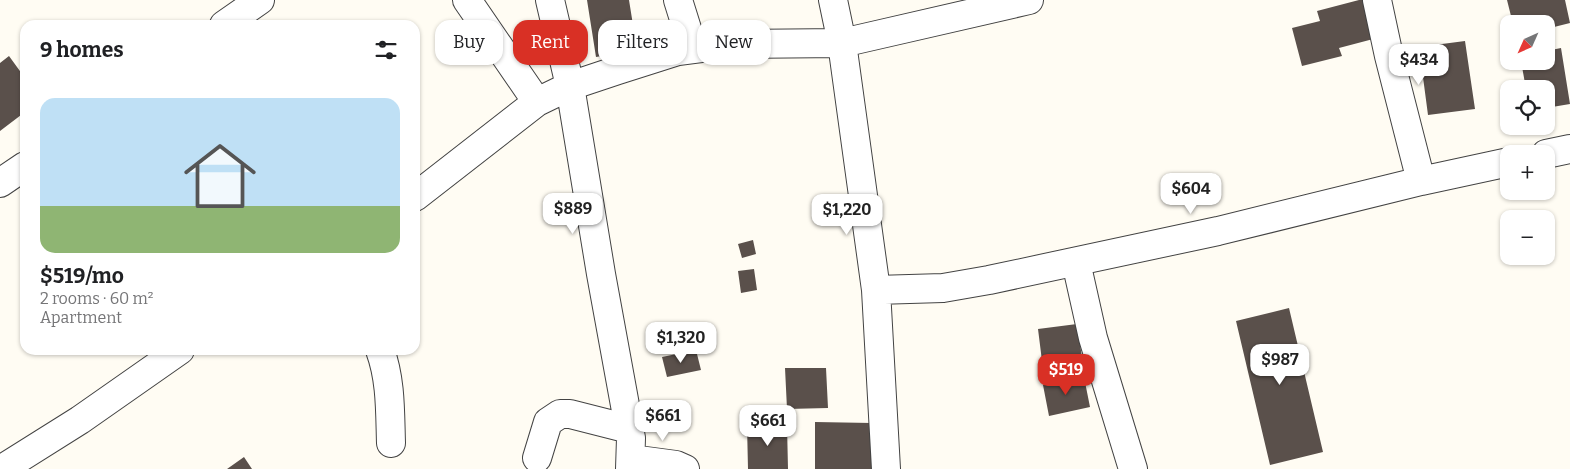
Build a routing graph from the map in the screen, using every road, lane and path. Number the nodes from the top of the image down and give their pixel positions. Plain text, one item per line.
1 (260, 0) edge
2 (467, 0) edge
3 (550, 0) edge
4 (678, 0) edge
5 (833, 0) edge
6 (1029, 0) edge
7 (1377, 0) edge
8 (231, 20) edge
9 (842, 44) junction
10 (693, 48) junction
11 (570, 86) junction
12 (537, 102) junction
13 (1570, 149) edge
14 (1555, 152) edge
15 (1500, 164) edge
16 (20, 170) edge
17 (1421, 181) junction
18 (0, 184) edge
19 (420, 193) edge
20 (1076, 262) junction
21 (876, 290) junction
22 (173, 355) edge
23 (382, 355) edge
24 (629, 429) junction
25 (391, 444) dead end
26 (537, 458) dead end
27 (630, 464) edge
28 (2, 469) edge
29 (685, 469) edge
30 (886, 469) edge
31 (1133, 469) edge

1 - 8 street
2 - 12 street
3 - 11 street
4 - 10 street
5 - 9 street
6 - 9 street
7 - 17 street
9 - 10 street
9 - 21 street
10 - 11 street
11 - 12 street
11 - 24 street
12 - 19 street
13 - 14 street
15 - 17 street
16 - 18 street
17 - 20 street
20 - 21 street
20 - 31 street
21 - 30 street
22 - 28 street
23 - 25 street
24 - 26 street
24 - 27 street
27 - 29 street

